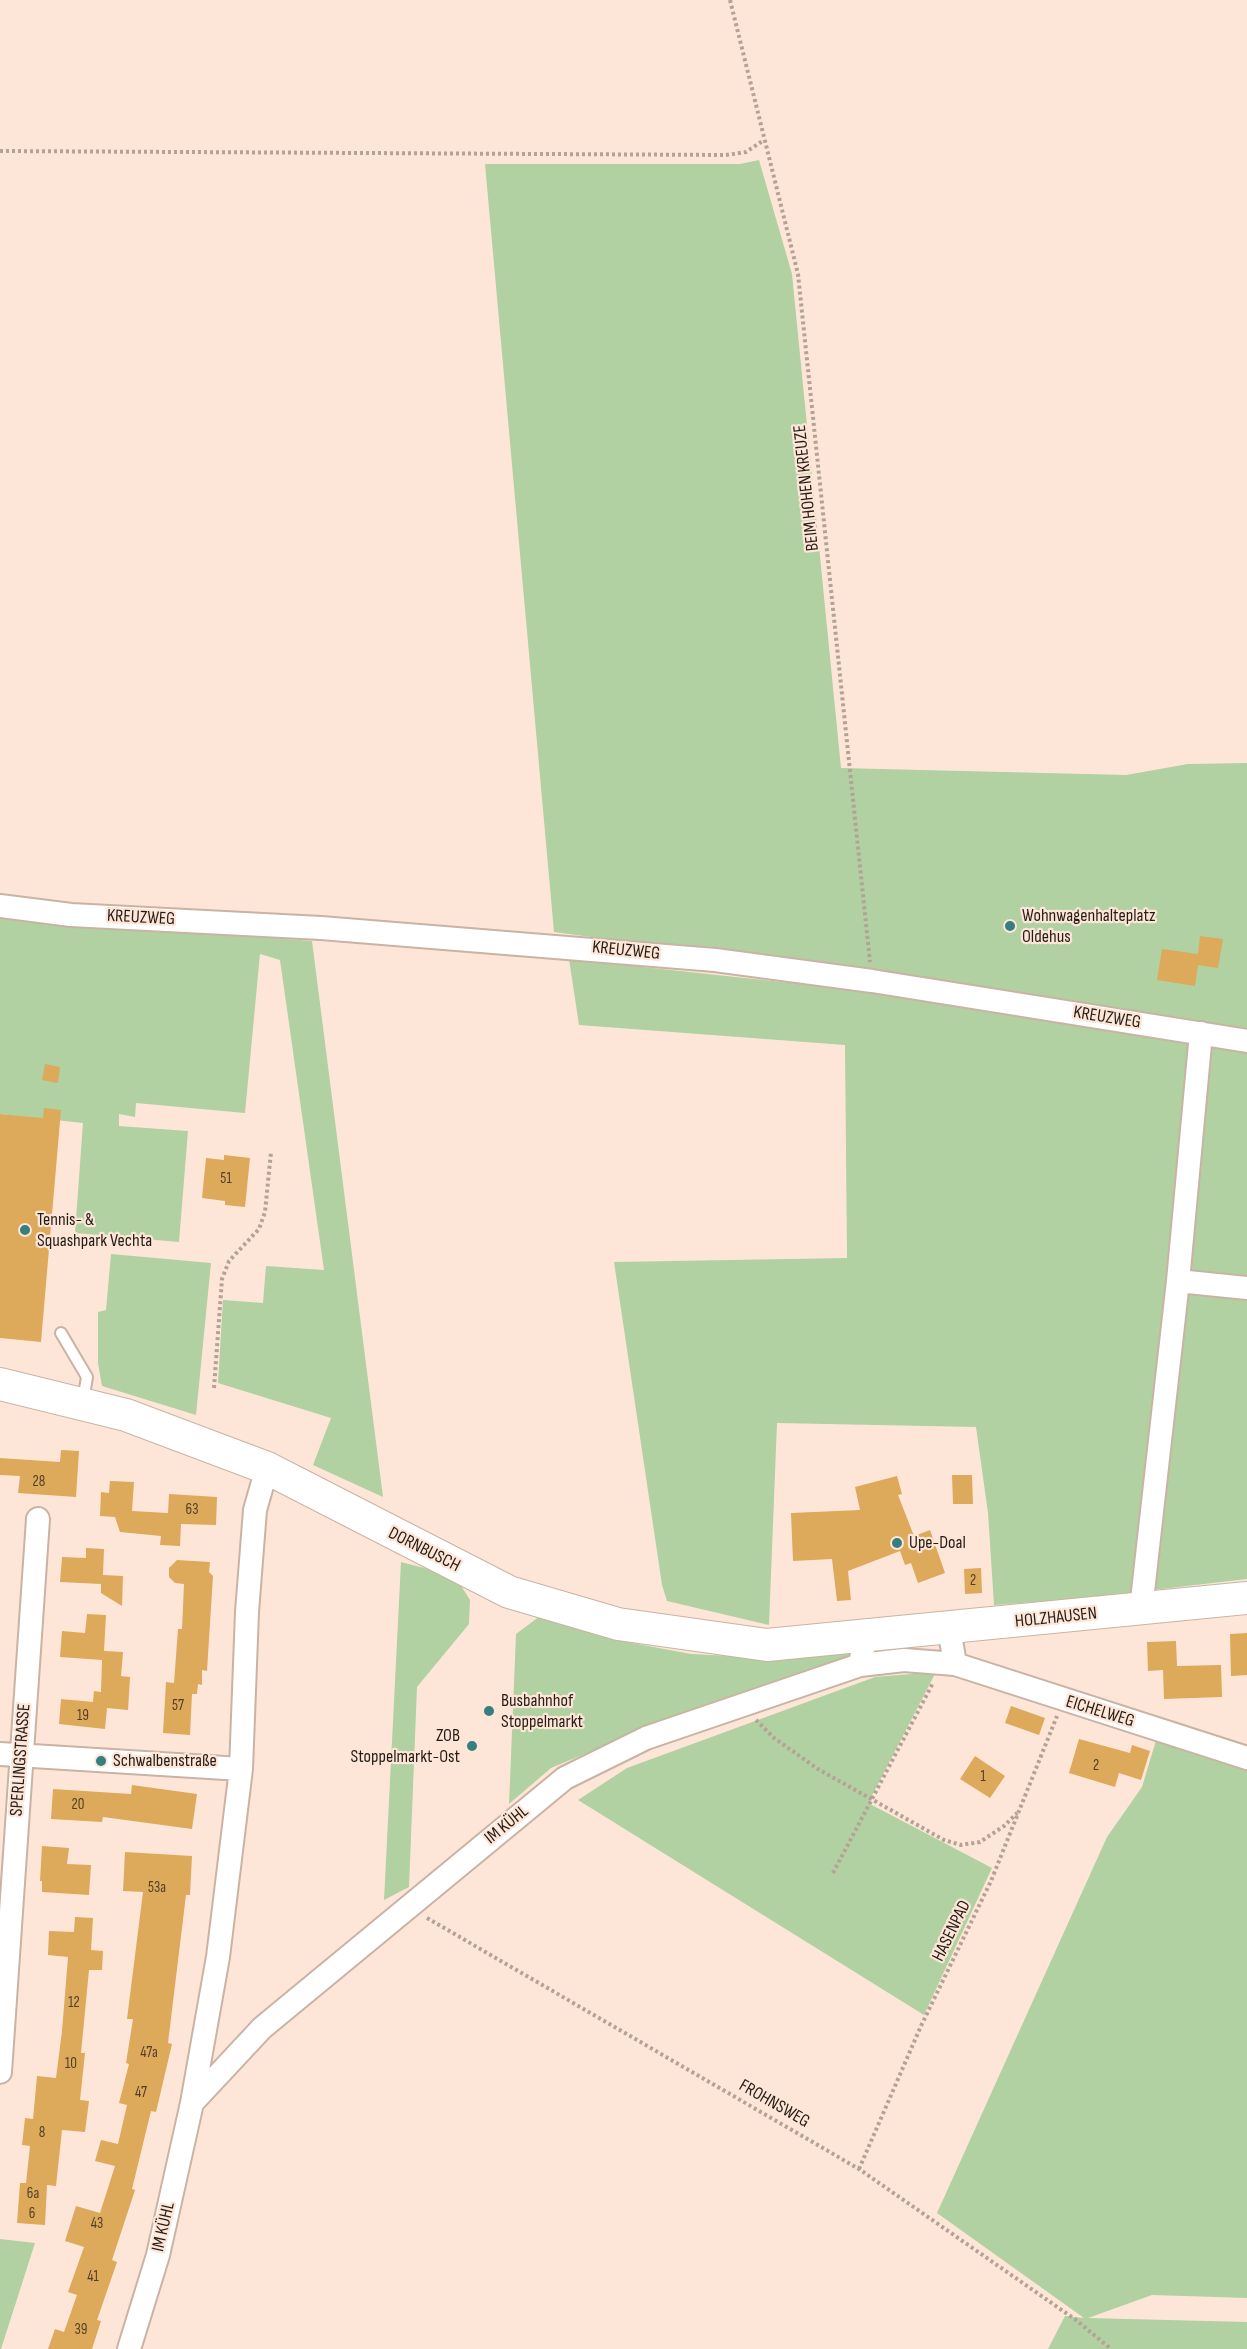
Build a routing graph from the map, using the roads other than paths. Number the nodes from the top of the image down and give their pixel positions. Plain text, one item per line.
1 (0, 906) edge
2 (1201, 1033) junction
3 (1247, 1041) edge
4 (1178, 1281) junction
5 (1247, 1288) edge
6 (61, 1333) dead end
7 (0, 1384) edge
8 (83, 1404) junction
9 (267, 1468) junction
10 (38, 1519) dead end
11 (1247, 1598) edge
12 (1141, 1609) junction
13 (949, 1628) junction
14 (863, 1651) junction
15 (949, 1664) junction
16 (11, 1755) edge
17 (1247, 1758) edge
18 (241, 1768) junction
19 (0, 2072) edge
20 (192, 2103) junction
21 (129, 2349) edge

1 - 2 street, KREUZWEG
2 - 3 street, KREUZWEG
2 - 4 street
4 - 5 street
4 - 12 street
6 - 8 lane
7 - 8 street, DORNBUSCH
8 - 9 street, DORNBUSCH
9 - 14 street, DORNBUSCH
9 - 18 street, IM KÜHL
10 - 16 street, SPERLINGSTRASSE
11 - 12 street, HOLZHAUSEN
12 - 13 street, HOLZHAUSEN
13 - 14 street, HOLZHAUSEN
13 - 15 street
14 - 15 street, EICHELWEG
14 - 20 street, IM KÜHL
15 - 17 street, EICHELWEG
16 - 18 street
16 - 19 street, SPERLINGSTRASSE
18 - 20 street, IM KÜHL
20 - 21 street, IM KÜHL

